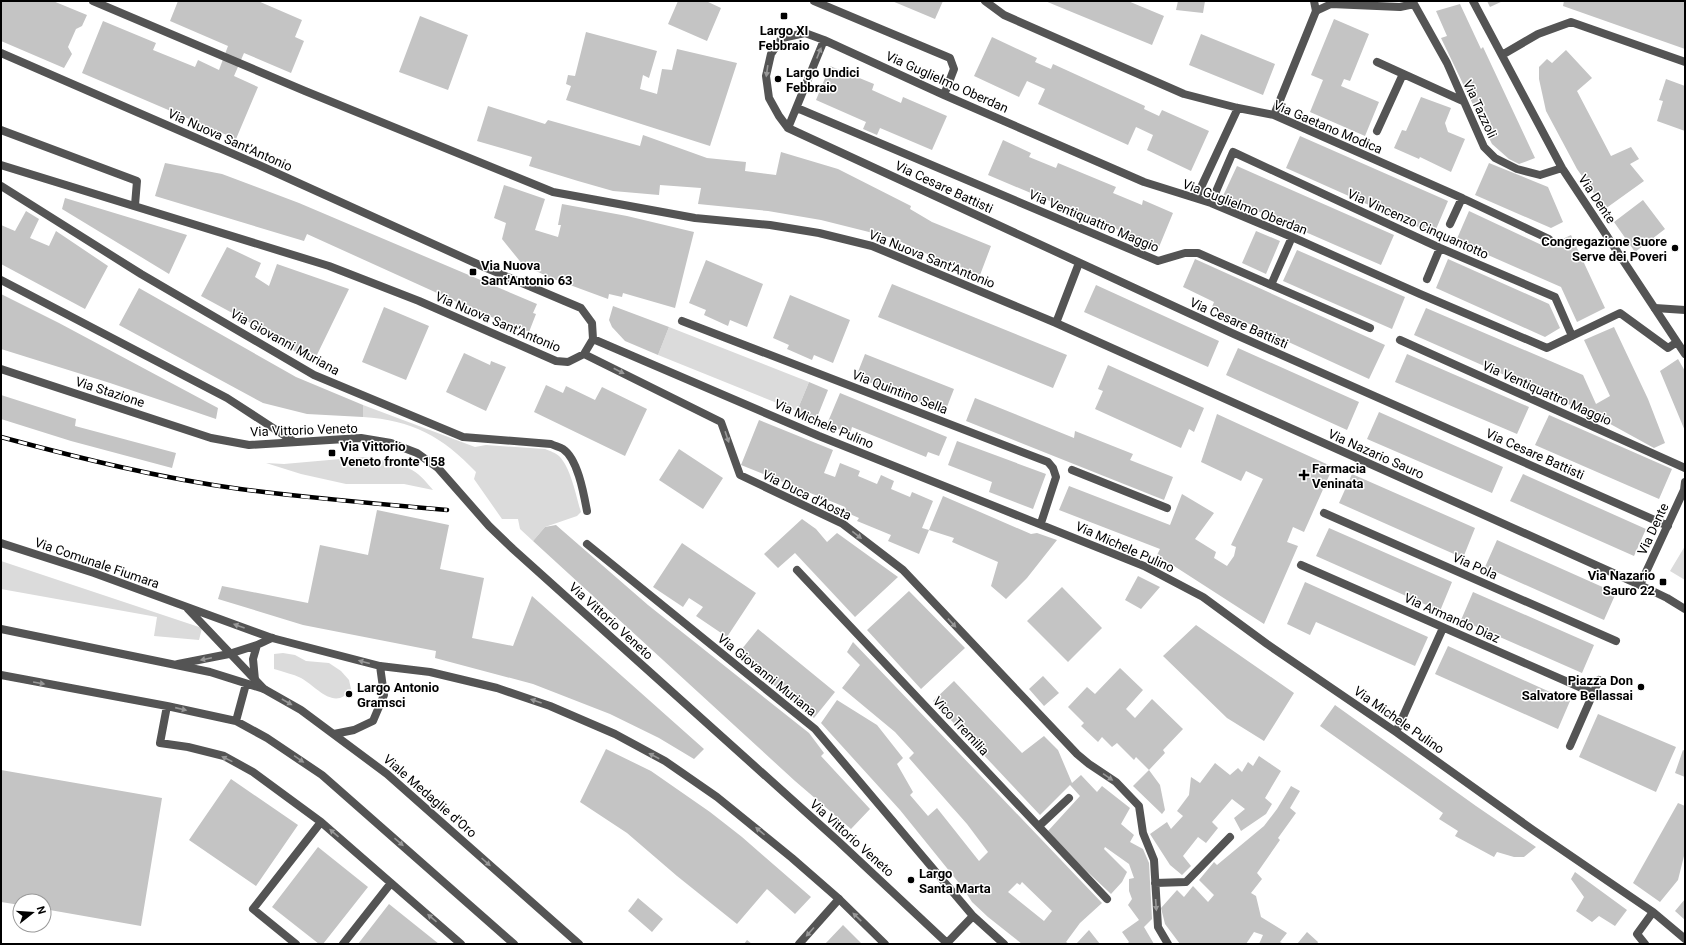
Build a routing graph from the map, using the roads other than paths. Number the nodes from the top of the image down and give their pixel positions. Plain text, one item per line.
1 (92, 1) edge
2 (814, 1) edge
3 (985, 1) edge
4 (1314, 1) edge
5 (1423, 1) edge
6 (1473, 1) edge
7 (1413, 3) edge
8 (1316, 11) junction
9 (824, 40) junction
10 (1, 53) edge
11 (1502, 55) junction
12 (1377, 62) dead end
13 (1685, 62) edge
14 (1403, 74) junction
15 (944, 95) junction
16 (1463, 101) junction
17 (797, 108) junction
18 (1238, 108) junction
19 (1274, 115) junction
20 (788, 128) junction
21 (1, 130) edge
22 (1377, 131) dead end
23 (1, 165) edge
24 (1562, 168) junction
25 (1, 186) edge
26 (1196, 198) junction
27 (1462, 198) junction
28 (1211, 203) junction
29 (135, 205) junction
30 (1450, 224) dead end
31 (1292, 236) junction
32 (1549, 239) dead end
33 (1440, 248) junction
34 (1080, 263) junction
35 (1, 280) edge
36 (1427, 280) dead end
37 (1271, 285) junction
38 (1655, 308) junction
39 (1685, 310) edge
40 (682, 321) dead end
41 (1056, 323) junction
42 (1370, 328) dead end
43 (1572, 336) junction
44 (593, 339) junction
45 (1400, 340) dead end
46 (1677, 342) junction
47 (584, 354) junction
48 (1685, 354) edge
49 (1, 369) edge
50 (211, 438) joint
51 (293, 441) junction
52 (1685, 468) edge
53 (1072, 470) dead end
54 (1685, 482) edge
55 (1167, 508) dead end
56 (587, 511) dead end
57 (1324, 513) dead end
58 (1041, 523) junction
59 (1668, 526) junction
60 (1, 543) edge
61 (587, 544) dead end
62 (1301, 565) dead end
63 (797, 570) dead end
64 (1640, 585) junction
65 (186, 607) junction
66 (1685, 609) edge
67 (1443, 628) junction
68 (1, 629) edge
69 (272, 638) junction
70 (1616, 641) dead end
71 (257, 645) junction
72 (229, 654) junction
73 (172, 665) junction
74 (380, 666) junction
75 (1, 676) edge
76 (255, 680) junction
77 (1599, 680) dead end
78 (246, 684) junction
79 (264, 689) junction
80 (1593, 693) junction
81 (167, 706) junction
82 (236, 721) junction
83 (1396, 732) junction
84 (334, 734) junction
85 (1570, 746) dead end
86 (1069, 798) dead end
87 (321, 822) junction
88 (1039, 826) junction
89 (1230, 837) dead end
90 (391, 883) junction
91 (1155, 883) junction
92 (839, 899) junction
93 (1107, 899) dead end
94 (1654, 912) junction
95 (973, 916) junction
96 (1685, 939) edge
97 (948, 943) edge
98 (296, 944) edge
99 (343, 944) edge
100 (461, 944) edge
101 (514, 944) edge
102 (579, 944) edge
103 (799, 944) edge
104 (885, 944) edge
105 (1004, 944) edge
106 (1168, 944) edge
107 (1645, 944) edge

1 - 41 street, Via Nuova Sant'Antonio
2 - 15 street
3 - 18 street, Via Gaetano Modica
4 - 8 street
5 - 7 street
6 - 11 street, Via Dente
7 - 8 street
7 - 16 street, Via Tazzoli
8 - 19 street
9 - 15 street, Via Guglielmo Oberdan
17 -> 9 street
9 -> 20 street, Via Guglielmo Oberdan
10 - 44 street, Via Nuova Sant'Antonio
11 - 13 street
11 - 24 street, Via Dente
12 - 14 street
14 - 16 street
14 - 22 street
15 - 26 street, Via Guglielmo Oberdan
16 - 24 street, Via Tazzoli
17 - 20 street
17 - 37 street, Via Ventiquattro Maggio
18 - 19 street, Via Gaetano Modica
18 - 26 street
19 - 27 street, Via Gaetano Modica
20 - 34 street, Via Cesare Battisti
21 - 29 street
23 - 29 street, Via Nuova Sant'Antonio
24 - 38 street, Via Dente
25 - 56 street, Via Giovanni Muriana
26 - 28 street, Via Guglielmo Oberdan
27 - 30 street
27 - 32 street, Via Gaetano Modica
28 - 31 street, Via Guglielmo Oberdan
28 - 33 street, Via Vincenzo Cinquantotto
29 - 47 street, Via Nuova Sant'Antonio
31 - 37 street
31 - 43 street, Via Guglielmo Oberdan
33 - 36 street
33 - 43 street, Via Vincenzo Cinquantotto
34 - 41 street
34 - 59 street, Via Cesare Battisti
35 - 51 street
37 - 42 street, Via Ventiquattro Maggio
38 - 39 street
38 - 46 street, Via Dente
40 - 58 street, Via Quintino Sella
41 - 64 street, Via Nazario Sauro
43 - 46 street, Via Guglielmo Oberdan
44 - 47 street
44 - 58 street, Via Michele Pulino
45 - 52 street, Via Ventiquattro Maggio
46 - 48 street, Via Dente
47 -> 91 street, Via Duca d'Aosta
49 - 50 street, Via Stazione
50 - 51 street, Via Vittorio Veneto
51 - 97 street, Via Vittorio Veneto
53 - 55 street
54 - 59 street, Via Dente
57 - 70 street, Via Pola
58 - 83 street, Via Michele Pulino
59 - 64 street, Via Dente
60 - 65 street, Via Comunale Fiumara
61 - 95 street, Via Giovanni Muriana
62 - 67 street, Via Armando Diaz
63 - 88 street, Vico Tremilia
64 - 66 street, Via Nazario Sauro
69 -> 65 street, Via Comunale Fiumara
65 - 72 street, Viale Medaglie d'Oro
67 - 80 street, Via Armando Diaz
67 - 83 street
68 - 73 street
69 - 71 street
74 -> 69 street, Via Comunale Fiumara
71 - 72 street
71 - 76 street
72 -> 73 street
72 - 76 street, Viale Medaglie d'Oro
73 - 78 street
74 - 84 street
92 -> 74 street, Via Comunale Fiumara
75 -> 81 street
76 - 79 street, Viale Medaglie d'Oro
77 - 80 street
78 - 79 street
78 - 82 street
79 -> 84 street, Viale Medaglie d'Oro
80 - 85 street
81 -> 82 street
87 -> 81 street
82 -> 101 street
83 - 94 street, Via Michele Pulino
84 -> 102 street, Viale Medaglie d'Oro
86 - 88 street
90 -> 87 street
87 - 98 street
88 - 93 street, Vico Tremilia
89 - 91 street
90 - 99 street
100 -> 90 street
91 -> 106 street, Via Duca d'Aosta
92 -> 103 street
104 -> 92 street
94 - 96 street, Via Michele Pulino
94 - 107 street
95 - 97 street
95 - 105 street, Via Giovanni Muriana

